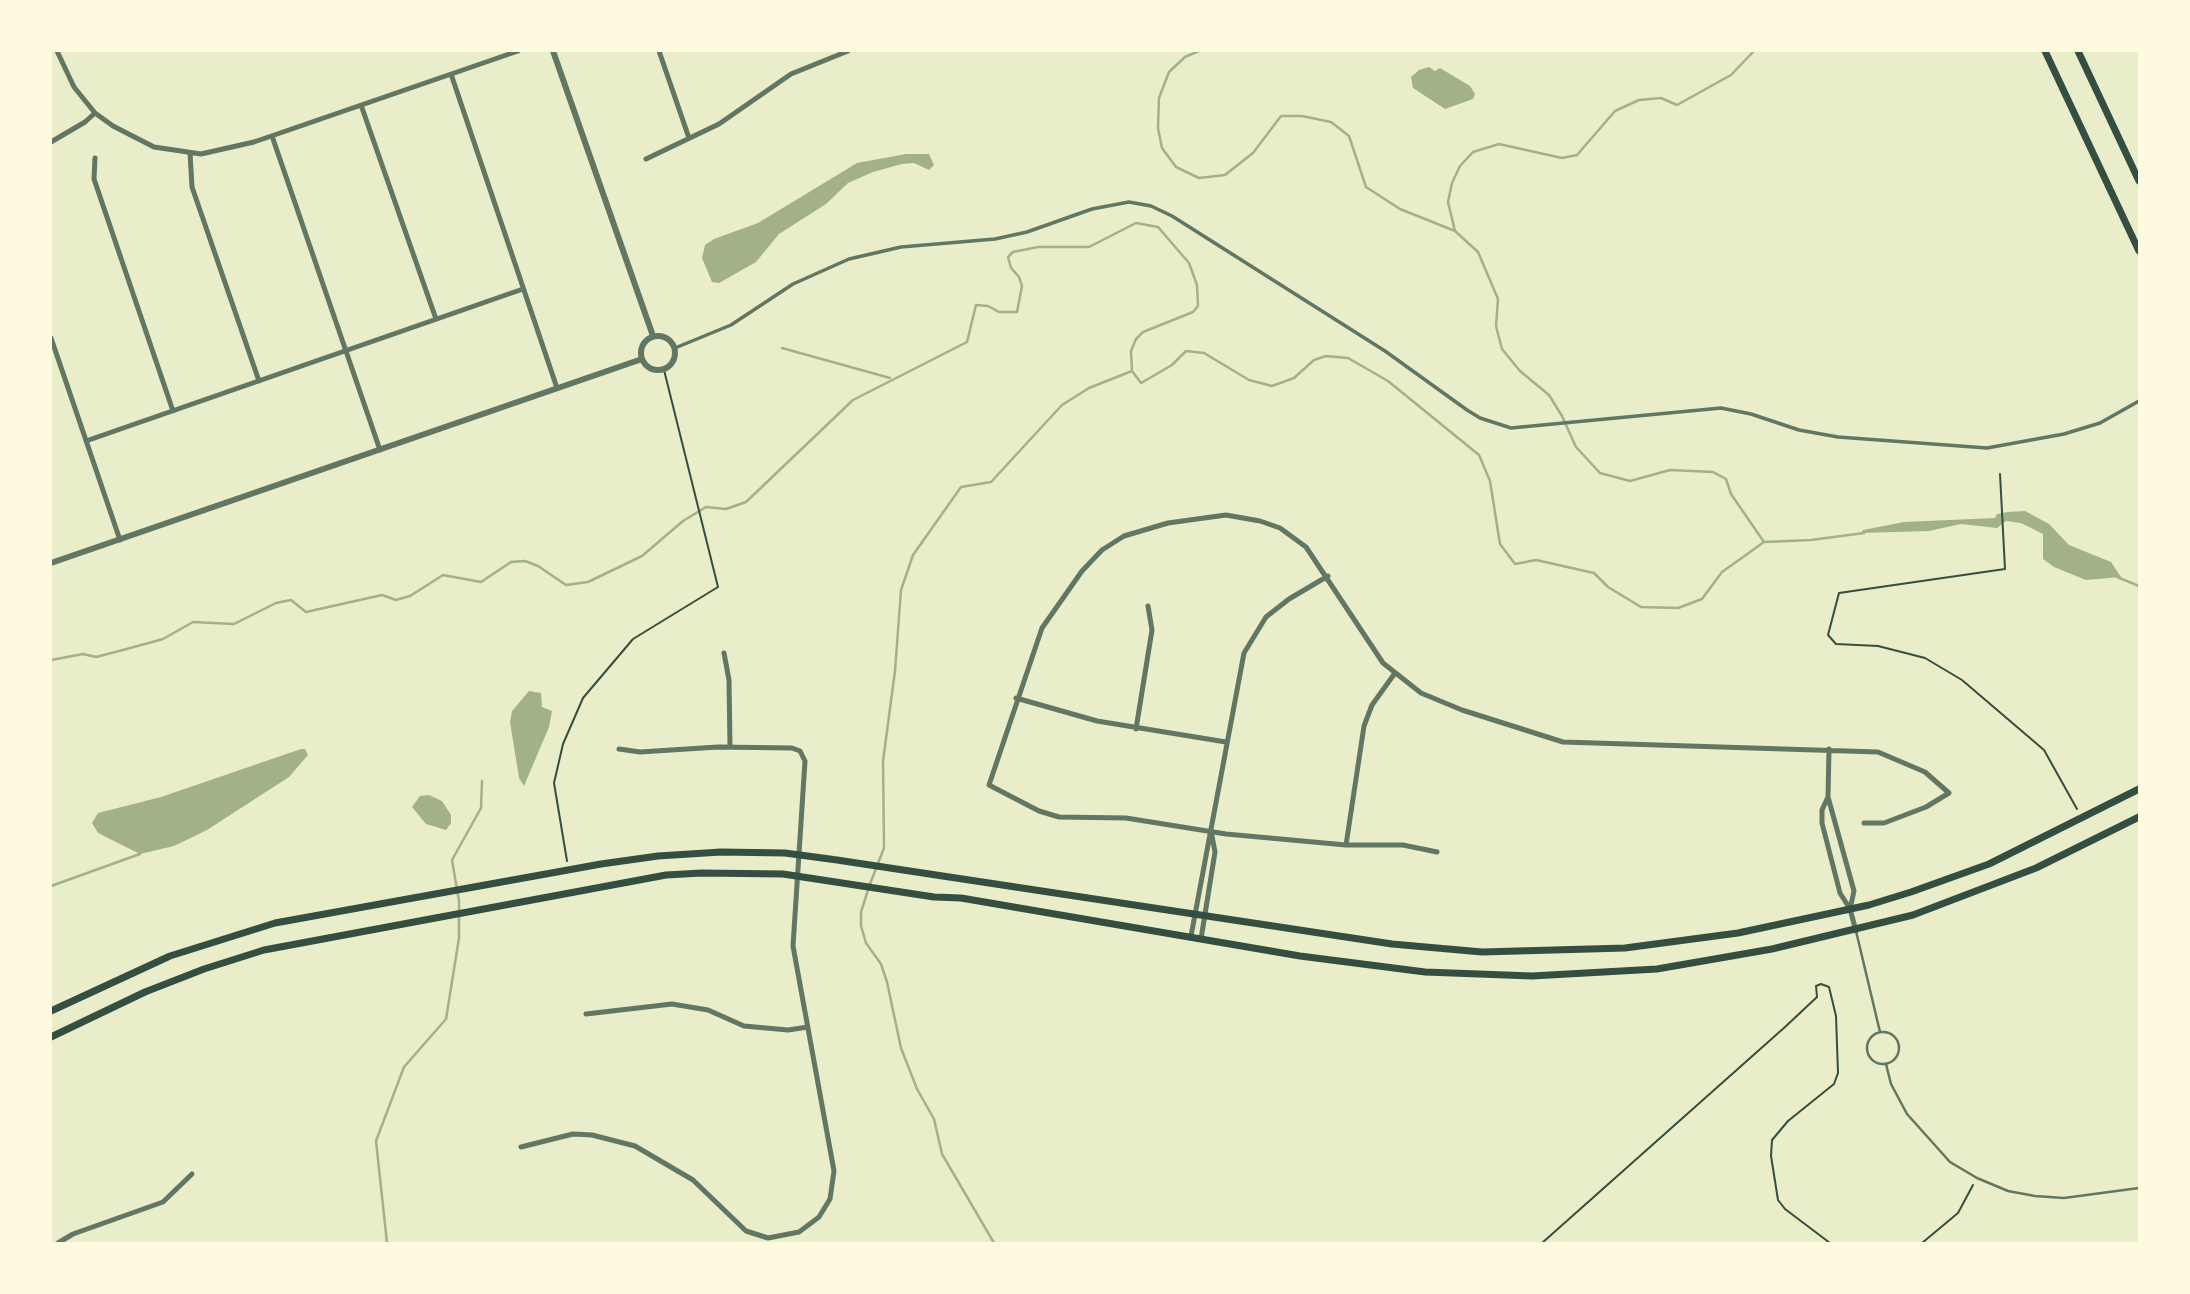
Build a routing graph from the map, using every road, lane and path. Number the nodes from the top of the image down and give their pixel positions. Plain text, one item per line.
1 (57, 51) edge
2 (518, 51) edge
3 (553, 51) edge
4 (659, 51) edge
5 (848, 51) edge
6 (1322, 51) edge
7 (1342, 51) edge
8 (2045, 51) edge
9 (2078, 51) edge
10 (839, 52) edge
11 (450, 74) junction
12 (361, 105) junction
13 (94, 113) junction
14 (272, 136) junction
15 (689, 138) junction
16 (51, 142) edge
17 (190, 153) junction
18 (95, 158) dead end
19 (646, 159) dead end
20 (2139, 181) edge
21 (2139, 251) edge
22 (523, 289) junction
23 (436, 319) junction
24 (653, 336) junction
25 (51, 338) edge
26 (675, 348) junction
27 (346, 351) junction
28 (642, 359) junction
29 (664, 370) junction
30 (259, 381) junction
31 (557, 388) junction
32 (2139, 401) edge
33 (173, 411) junction
34 (86, 441) junction
35 (380, 450) junction
36 (2000, 474) dead end
37 (120, 540) junction
38 (51, 563) edge
39 (1328, 576) junction
40 (1148, 606) dead end
41 (723, 653) dead end
42 (1395, 673) junction
43 (1016, 698) junction
44 (1136, 729) junction
45 (1226, 742) junction
46 (730, 747) junction
47 (619, 749) dead end
48 (1829, 749) junction
49 (2139, 789) edge
50 (1828, 797) junction
51 (2139, 817) edge
52 (2082, 819) junction
53 (1864, 823) dead end
54 (1211, 832) junction
55 (1346, 845) junction
56 (1437, 852) dead end
57 (799, 855) junction
58 (568, 869) junction
59 (798, 877) junction
60 (1850, 909) junction
61 (1195, 914) junction
62 (1205, 915) junction
63 (1856, 931) junction
64 (1191, 936) junction
65 (1201, 939) junction
66 (51, 1011) edge
67 (586, 1014) dead end
68 (808, 1027) junction
69 (1880, 1032) junction
70 (51, 1037) edge
71 (1886, 1064) junction
72 (521, 1147) dead end
73 (192, 1174) dead end
74 (1974, 1183) dead end
75 (2139, 1188) edge
76 (58, 1243) edge
77 (1542, 1243) edge
78 (1830, 1243) edge
79 (1922, 1243) edge

1 - 13 street
2 - 11 street
3 - 24 street
4 - 15 street
5 - 10 street
6 - 7 path
8 - 21 main road
9 - 20 main road
10 - 15 street
11 - 12 street
11 - 22 street
12 - 14 street
12 - 23 street
13 - 16 street
13 - 17 street
14 - 17 street
14 - 27 street
15 - 19 street
17 - 30 street
18 - 33 street
22 - 23 street
22 - 31 street
23 - 27 street
24 - 26 street
24 - 28 street
25 - 34 street
26 - 29 street
26 - 32 street
27 - 30 street
27 - 35 street
28 - 29 street
28 - 31 street
29 - 58 path
30 - 33 street
31 - 35 street
33 - 34 street
34 - 37 street
35 - 37 street
36 - 52 path
37 - 38 street
39 - 42 street
39 - 43 street
39 - 45 street
40 - 44 street
41 - 46 street
42 - 48 street
42 - 55 street
43 - 44 street
43 - 54 street
44 - 45 street
45 - 54 street
46 - 47 street
46 - 57 street
48 - 50 street
48 - 53 street
49 - 52 main road
50 - 60 street
50 - 60 street
51 - 63 main road
52 - 60 main road
54 - 55 street
54 - 61 street
54 - 62 street
55 - 56 street
57 - 58 main road
57 - 59 street
57 - 61 main road
58 - 66 main road
59 - 64 main road
59 - 68 street
59 - 70 main road
60 - 62 main road
60 - 63 street
61 - 62 main road
61 - 64 street
62 - 65 street
63 - 65 main road
63 - 69 lane
64 - 65 main road
67 - 68 street
68 - 72 street
69 - 71 lane
69 - 71 lane
71 - 75 lane
73 - 76 street
74 - 79 path
77 - 78 path

